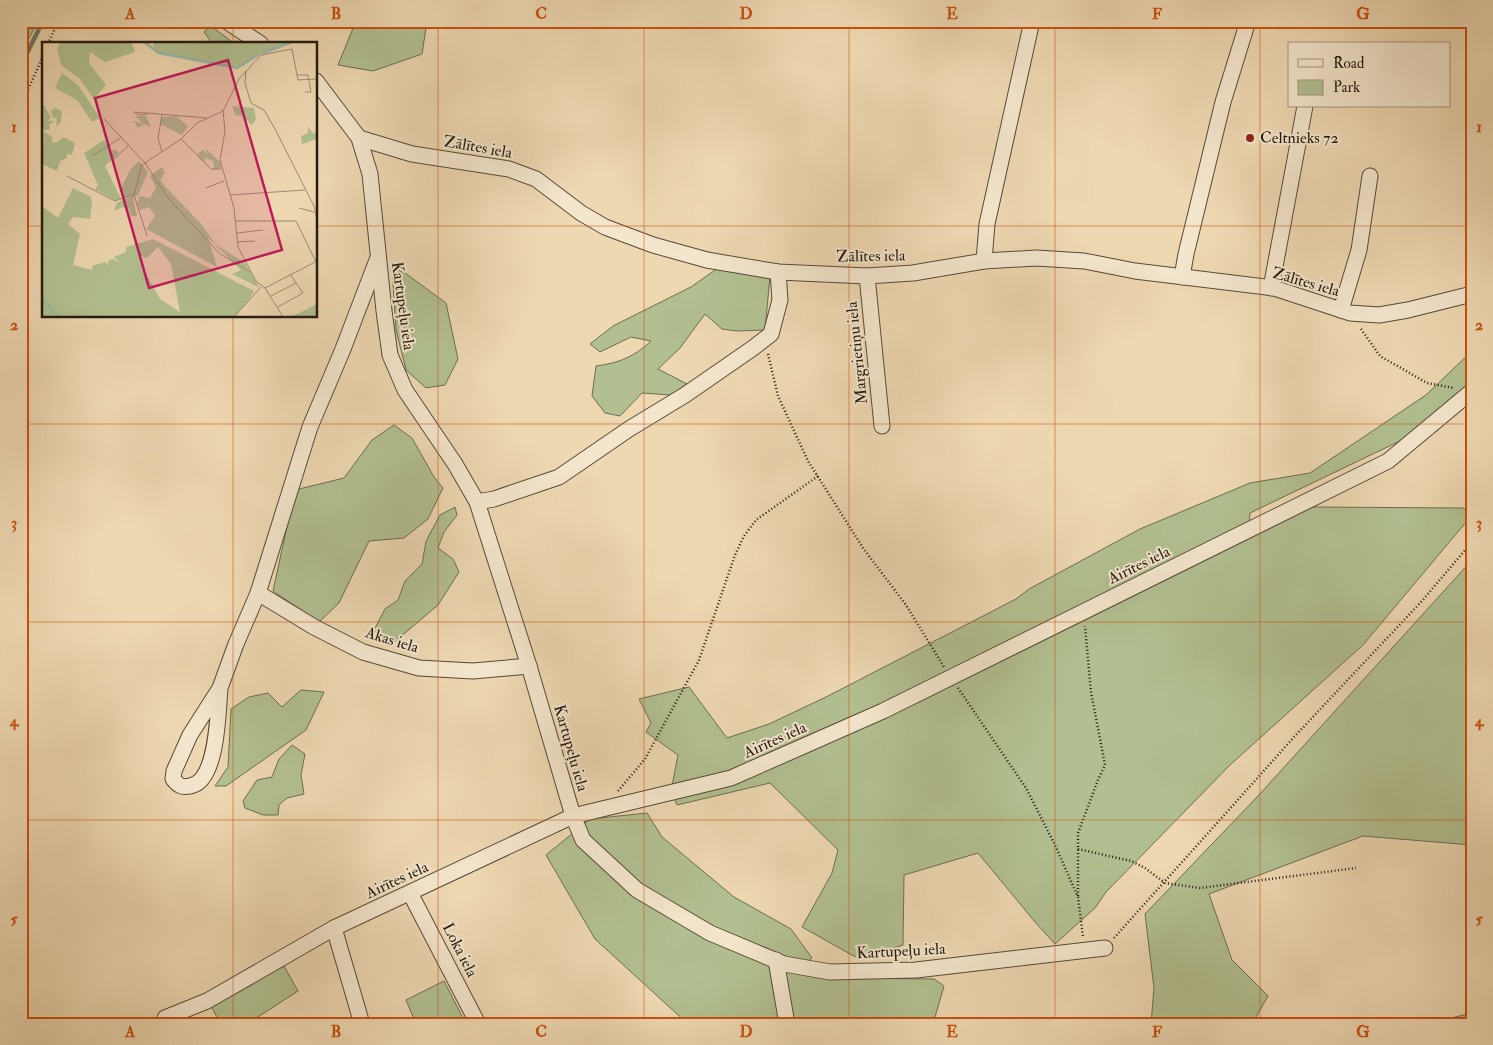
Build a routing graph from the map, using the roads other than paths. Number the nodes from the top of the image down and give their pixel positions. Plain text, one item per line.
1 (226, 21) edge
2 (1032, 21) edge
3 (1248, 21) edge
4 (259, 42) edge
5 (318, 84) edge
6 (1306, 108) edge
7 (359, 138) junction
8 (1370, 176) dead end
9 (378, 257) junction
10 (984, 261) junction
11 (778, 272) junction
12 (867, 276) junction
13 (1182, 277) junction
14 (1271, 288) junction
15 (1472, 294) edge
16 (1346, 312) junction
17 (1467, 390) edge
18 (882, 426) dead end
19 (477, 502) junction
20 (258, 593) junction
21 (529, 666) junction
22 (220, 688) junction
23 (573, 816) junction
24 (410, 893) junction
25 (334, 928) junction
26 (1105, 948) road end
27 (776, 960) junction
28 (166, 1018) dead end
29 (362, 1024) edge
30 (478, 1024) edge
31 (787, 1024) edge

1 - 4 street
2 - 10 street
3 - 13 street
5 - 7 street
6 - 14 street
7 - 9 street, Kartupeļu iela
7 - 11 street, Zālītes iela
8 - 16 street
9 - 19 street, Kartupeļu iela
9 - 20 street
10 - 12 street, Zālītes iela
10 - 13 street, Zālītes iela
11 - 12 street, Zālītes iela
11 - 19 street
12 - 18 street, Margrietiņu iela
13 - 14 street, Zālītes iela
14 - 16 street, Zālītes iela
15 - 16 street, Zālītes iela
17 - 23 street, Airītes iela
19 - 21 street, Kartupeļu iela
20 - 21 street, Akas iela
20 - 22 street
21 - 23 street, Kartupeļu iela
22 - 22 street
23 - 24 street, Airītes iela
23 - 27 street, Kartupeļu iela
24 - 25 street, Airītes iela
24 - 30 street, Loka iela
25 - 28 street, Airītes iela
25 - 29 street
26 - 27 street, Kartupeļu iela
27 - 31 street

